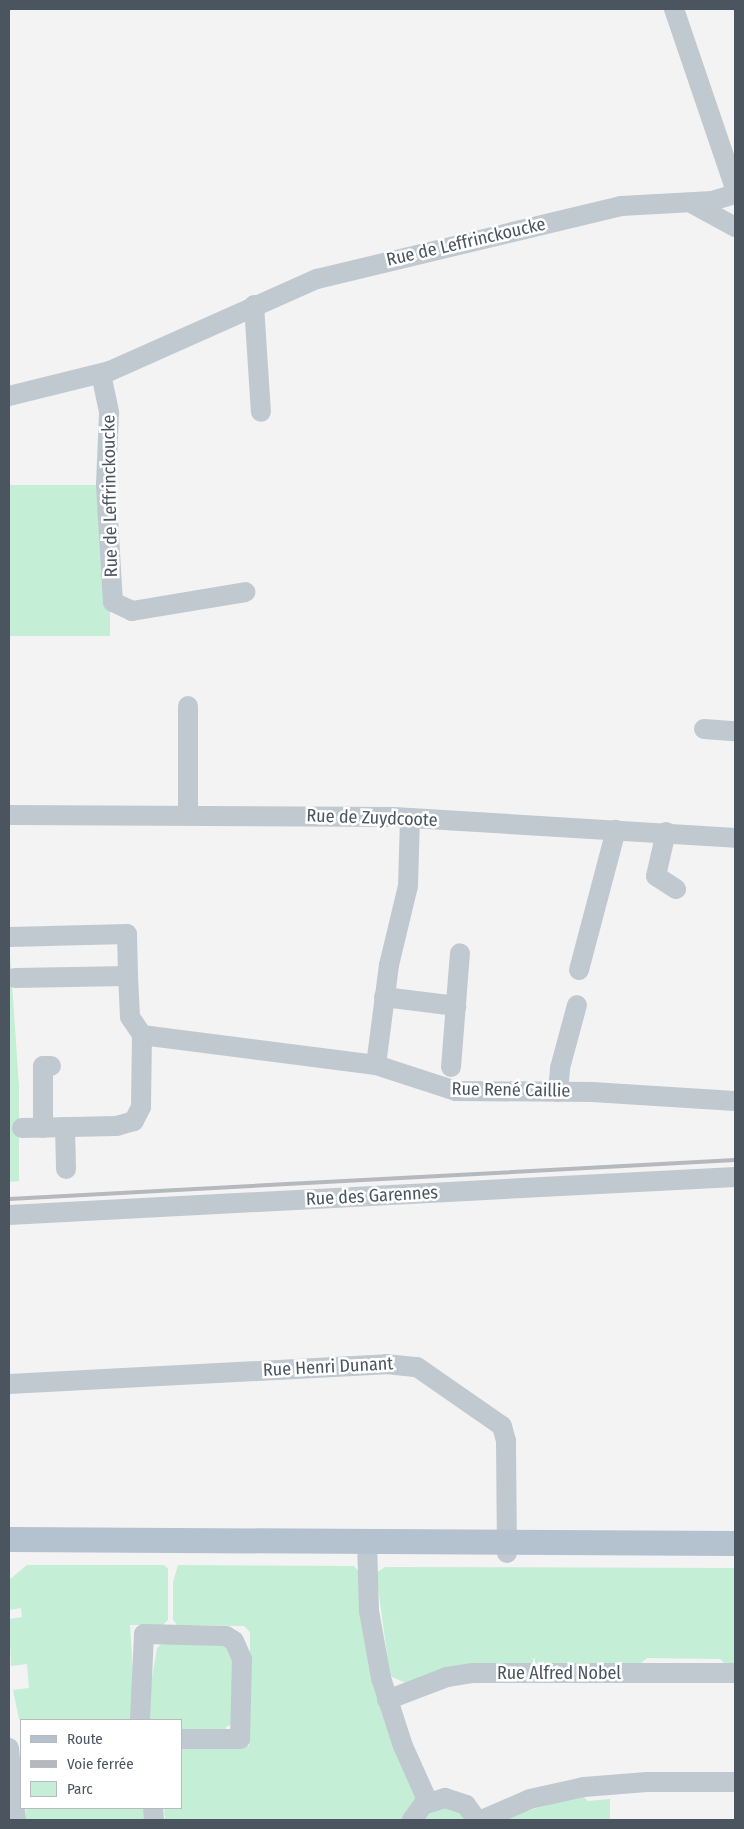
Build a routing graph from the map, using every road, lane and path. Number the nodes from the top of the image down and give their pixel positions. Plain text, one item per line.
1 (674, 9) edge
2 (735, 188) edge
3 (735, 194) edge
4 (684, 201) junction
5 (735, 227) edge
6 (254, 305) junction
7 (101, 374) junction
8 (9, 396) edge
9 (261, 412) dead end
10 (245, 592) dead end
11 (188, 706) dead end
12 (704, 728) dead end
13 (735, 731) edge
14 (9, 815) edge
15 (188, 816) junction
16 (410, 818) junction
17 (616, 830) junction
18 (666, 832) junction
19 (735, 838) edge
20 (676, 889) dead end
21 (9, 937) edge
22 (460, 953) dead end
23 (579, 970) dead end
24 (128, 976) junction
25 (15, 978) dead end
26 (384, 997) junction
27 (577, 1005) dead end
28 (456, 1006) junction
29 (142, 1035) junction
30 (376, 1065) junction
31 (51, 1066) dead end
32 (450, 1067) dead end
33 (558, 1092) junction
34 (735, 1101) edge
35 (65, 1127) junction
36 (22, 1128) dead end
37 (43, 1128) junction
38 (66, 1169) dead end
39 (735, 1177) edge
40 (9, 1215) edge
41 (9, 1384) edge
42 (9, 1539) edge
43 (735, 1543) edge
44 (367, 1546) junction
45 (507, 1547) junction
46 (9, 1550) edge
47 (735, 1554) edge
48 (735, 1672) edge
49 (387, 1700) junction
50 (140, 1719) edge
51 (182, 1739) edge
52 (9, 1748) edge
53 (735, 1782) edge
54 (428, 1802) junction
55 (16, 1820) edge
56 (412, 1820) edge
57 (477, 1820) edge
58 (482, 1820) edge

1 - 2 street
3 - 4 street, Rue de Leffrinckoucke
4 - 5 street, Rue de Leffrinckoucke
4 - 6 street, Rue de Leffrinckoucke
6 - 7 street, Rue de Leffrinckoucke
6 - 9 street
7 - 8 street, Rue de Leffrinckoucke
7 - 10 street, Rue de Leffrinckoucke
11 - 15 street
12 - 13 street
14 - 15 street, Rue de Zuydcoote
15 - 16 street, Rue de Zuydcoote
16 - 17 street, Rue de Zuydcoote
16 - 26 street
17 - 18 street, Rue de Zuydcoote
17 - 23 street
18 - 19 street, Rue de Zuydcoote
18 - 20 street
21 - 24 street
22 - 28 street
24 - 25 street
24 - 29 street
26 - 28 street
26 - 30 street
27 - 33 street
28 - 32 street
29 - 30 street, Rue René Caillie
29 - 35 street
30 - 33 street, Rue René Caillie
31 - 37 street
33 - 34 street, Rue René Caillie
35 - 37 street
35 - 38 street
36 - 37 street
39 - 40 street, Rue des Garennes
41 - 45 street, Rue Henri Dunant
42 - 44 main road
43 - 45 main road
44 - 45 main road
44 - 46 main road
44 - 49 street
45 - 47 main road
48 - 49 street, Rue Alfred Nobel
49 - 54 street
50 - 51 street
52 - 55 street
53 - 58 street
54 - 56 street
54 - 57 street

